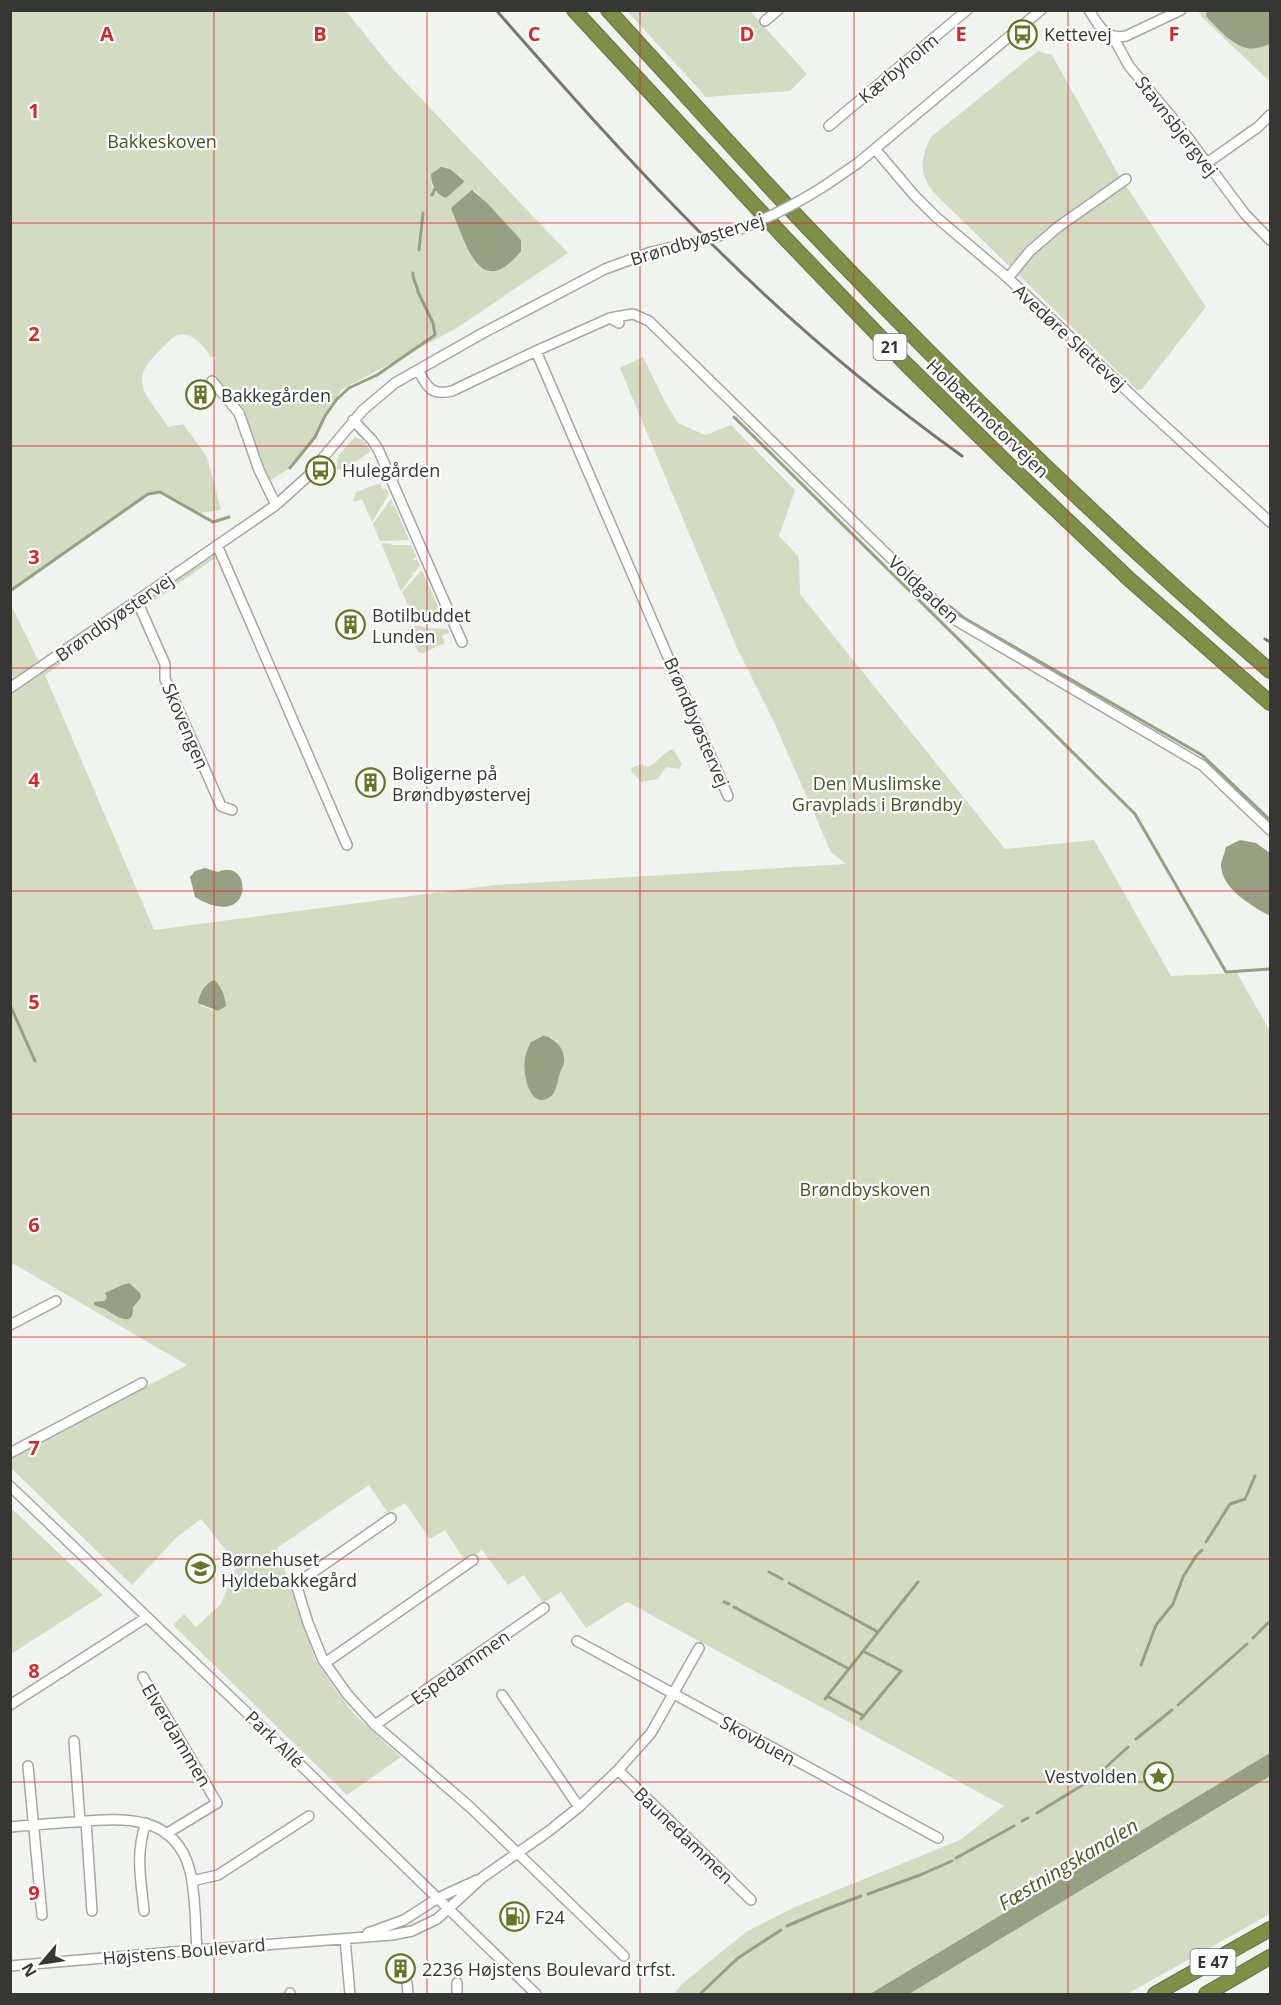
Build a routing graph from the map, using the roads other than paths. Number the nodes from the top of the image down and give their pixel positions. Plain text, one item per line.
1 (574, 10) edge
2 (608, 10) edge
3 (778, 10) edge
4 (968, 10) edge
5 (1041, 10) edge
6 (1089, 10) edge
7 (1181, 10) edge
8 (1166, 14) edge
9 (765, 21) dead end
10 (1113, 37) junction
11 (1270, 115) edge
12 (829, 126) dead end
13 (875, 149) junction
14 (1207, 163) junction
15 (1126, 179) dead end
16 (1270, 240) edge
17 (1008, 278) junction
18 (536, 351) junction
19 (418, 370) junction
20 (212, 381) dead end
21 (353, 420) junction
22 (276, 505) junction
23 (1270, 522) edge
24 (217, 545) junction
25 (137, 601) junction
26 (462, 642) dead end
27 (1270, 671) edge
28 (10, 688) edge
29 (1270, 703) edge
30 (728, 796) dead end
31 (232, 810) dead end
32 (1270, 830) edge
33 (347, 845) dead end
34 (56, 1301) dead end
35 (10, 1325) edge
36 (142, 1383) dead end
37 (10, 1454) edge
38 (10, 1486) edge
39 (391, 1518) dead end
40 (474, 1560) dead end
41 (544, 1608) dead end
42 (147, 1617) junction
43 (577, 1641) dead end
44 (699, 1648) dead end
45 (326, 1663) junction
46 (143, 1677) dead end
47 (675, 1694) junction
48 (502, 1695) dead end
49 (10, 1705) edge
50 (375, 1725) junction
51 (74, 1740) dead end
52 (28, 1766) dead end
53 (618, 1770) junction
54 (579, 1807) junction
55 (309, 1816) dead end
56 (83, 1821) junction
57 (146, 1823) junction
58 (34, 1825) junction
59 (10, 1827) edge
60 (166, 1834) junction
61 (938, 1838) dead end
62 (516, 1853) junction
63 (483, 1877) junction
64 (192, 1881) junction
65 (438, 1898) junction
66 (751, 1900) dead end
67 (450, 1909) junction
68 (92, 1911) dead end
69 (144, 1911) dead end
70 (42, 1915) dead end
71 (1270, 1919) edge
72 (1270, 1929) edge
73 (358, 1937) junction
74 (345, 1939) junction
75 (198, 1950) junction
76 (624, 1956) dead end
77 (1270, 1957) edge
78 (10, 1966) edge
79 (1182, 1980) junction
80 (407, 1983) dead end
81 (457, 1983) dead end
82 (350, 1995) edge
83 (408, 1995) edge
84 (458, 1995) edge
85 (536, 1995) edge
86 (1155, 1995) edge
87 (1206, 1995) edge

1 - 29 highway, Holbækmotorvejen / 21
2 - 27 highway, Holbækmotorvejen / 21
3 - 9 street
4 - 12 street, Kærbyholm
5 - 13 street, Brøndbyøstervej
6 - 10 street, Stavnsbjergvej
7 - 8 street
8 - 10 street
10 - 14 street, Stavnsbjergvej
11 - 14 street
13 - 17 street, Avedøre Slettevej
13 - 19 street, Brøndbyøstervej, bridge
14 - 16 street, Stavnsbjergvej
15 - 17 street
17 - 23 street, Avedøre Slettevej
18 - 19 street
18 - 30 street, Brøndbyøstervej
18 - 32 street, Voldgaden
19 - 21 street, Brøndbyøstervej
20 - 22 street
21 - 22 street, Brøndbyøstervej
21 - 26 street
22 - 24 street, Brøndbyøstervej
24 - 25 street, Brøndbyøstervej
24 - 33 street
25 - 28 street, Brøndbyøstervej
25 - 31 street, Skovengen
34 - 35 street
36 - 37 street
38 - 42 street, Park Allé
39 - 45 street
40 - 45 street
41 - 50 street, Espedammen
42 - 49 street
42 - 65 street, Park Allé
43 - 47 street, Skovbuen
44 - 47 street
45 - 50 street
46 - 60 street, Elverdammen
47 - 53 street
47 - 61 street, Skovbuen
48 - 54 street
50 - 62 street
51 - 56 street
52 - 58 street
53 - 54 street
53 - 66 street, Baunedammen
54 - 62 street
55 - 64 street
56 - 57 street
56 - 58 street
56 - 68 street
57 - 60 street
57 - 69 street
58 - 59 street
58 - 70 street
60 - 64 street
62 - 63 street
62 - 76 street
63 - 65 street
63 - 67 street
64 - 75 street
65 - 67 street, Park Allé
65 - 73 street, Højstens Boulevard
67 - 73 street, Højstens Boulevard
67 - 85 street, Park Allé
71 - 79 highway
72 - 79 highway, E 47
73 - 74 street, Højstens Boulevard
74 - 75 street, Højstens Boulevard
74 - 82 street
75 - 78 street, Højstens Boulevard
77 - 87 highway, E 47
79 - 86 highway, E 47
80 - 83 street
81 - 84 street

